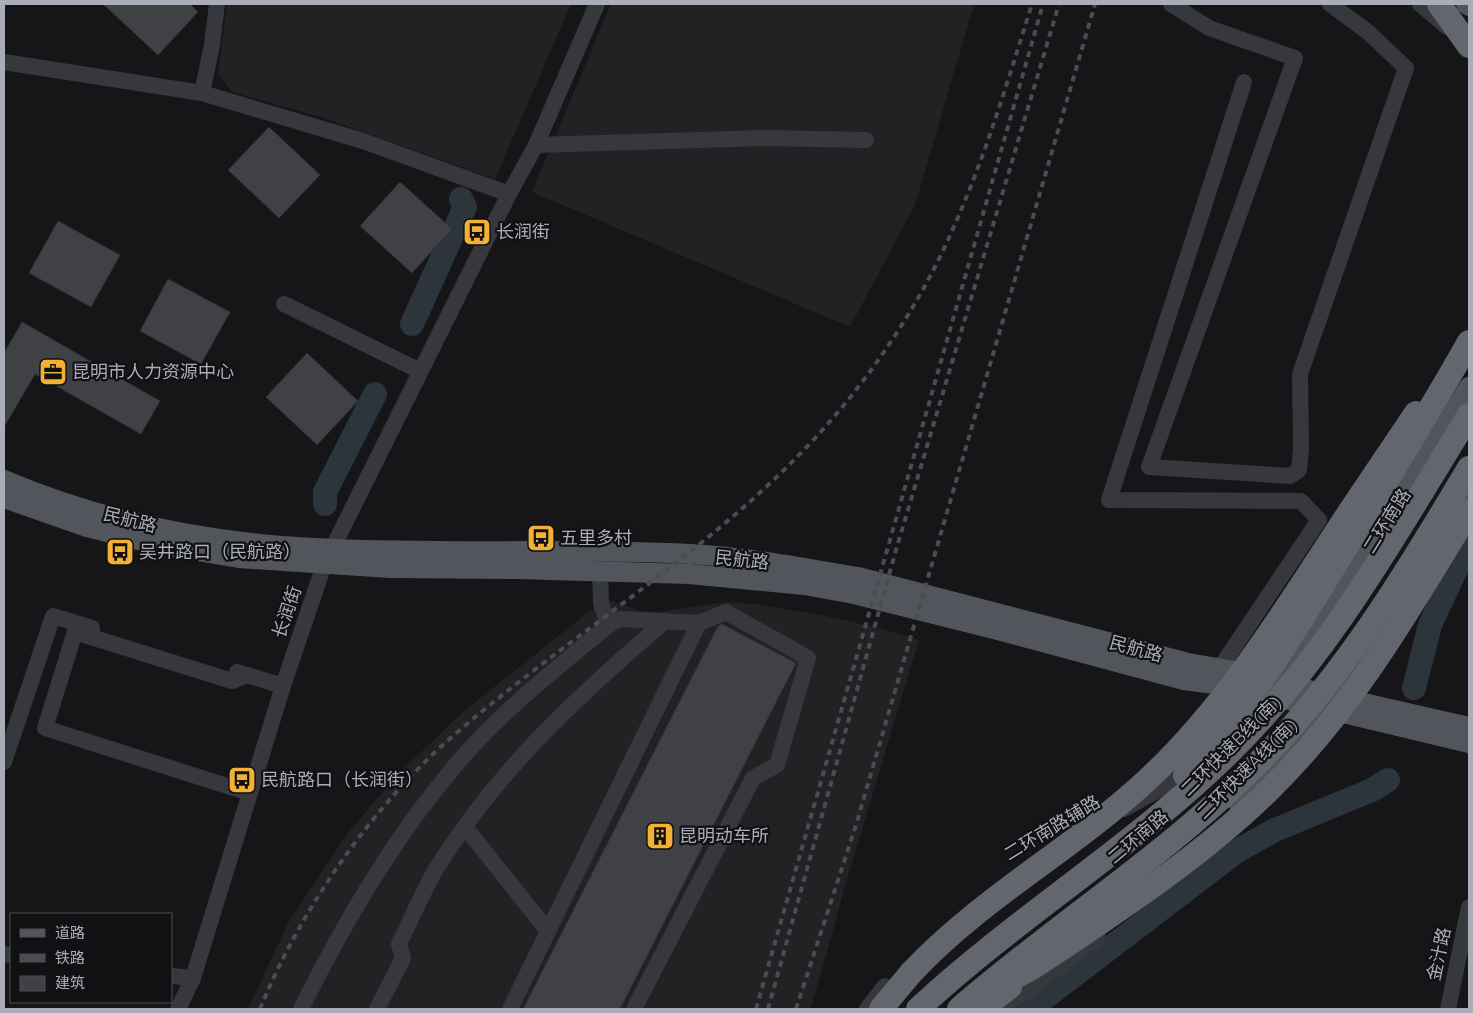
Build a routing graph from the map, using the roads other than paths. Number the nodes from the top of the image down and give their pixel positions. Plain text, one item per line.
1 (217, 4) edge
2 (597, 4) edge
3 (1171, 4) edge
4 (1330, 4) edge
5 (1420, 4) edge
6 (1439, 4) edge
7 (1469, 37) edge
8 (1469, 48) edge
9 (4, 62) edge
10 (1244, 82) dead end
11 (202, 93) junction
12 (866, 140) dead end
13 (536, 145) junction
14 (509, 194) junction
15 (284, 304) dead end
16 (1469, 332) edge
17 (1469, 342) edge
18 (420, 371) junction
19 (1469, 386) edge
20 (1469, 415) edge
21 (1469, 468) edge
22 (1299, 470) junction
23 (4, 480) edge
24 (1469, 493) edge
25 (4, 498) edge
26 (1302, 501) junction
27 (1469, 511) edge
28 (328, 557) junction
29 (600, 572) junction
30 (665, 621) junction
31 (699, 623) junction
32 (608, 625) junction
33 (1220, 668) junction
34 (247, 676) junction
35 (282, 686) junction
36 (1272, 688) junction
37 (1329, 702) junction
38 (1469, 727) edge
39 (1469, 743) edge
40 (4, 762) edge
41 (249, 793) junction
42 (465, 827) junction
43 (1469, 907) edge
44 (548, 930) junction
45 (1064, 947) junction
46 (172, 976) edge
47 (193, 978) junction
48 (178, 1009) edge
49 (301, 1009) edge
50 (377, 1009) edge
51 (510, 1009) edge
52 (634, 1009) edge
53 (866, 1009) edge
54 (881, 1009) edge
55 (918, 1009) edge
56 (924, 1009) edge
57 (952, 1009) edge
58 (959, 1009) edge
59 (982, 1009) edge
60 (1002, 1009) edge
61 (1448, 1009) edge

1 - 11 street
2 - 13 street, 长润街
3 - 22 street
4 - 22 street
5 - 8 street
6 - 7 main road
6 - 8 highway, bridge
9 - 11 street
10 - 26 street
11 - 14 street
12 - 13 street
13 - 14 street, 长润街
14 - 18 street, 长润街
15 - 18 street
16 - 54 highway, bridge
17 - 55 highway, bridge
18 - 28 street, 长润街
19 - 36 main road, 二环南路
20 - 55 highway, 二环快速B线(南), bridge
21 - 58 highway, 二环快速A线(南), bridge
22 - 26 street
23 - 28 main road, 民航路
24 - 37 main road, 二环南路
25 - 28 main road, 民航路
26 - 33 street
27 - 45 highway, bridge
28 - 29 main road, 民航路
28 - 33 main road, 民航路
28 - 35 street, 长润街
29 - 32 street
29 - 36 main road, 民航路
30 - 31 street
30 - 32 street
30 - 42 street
31 - 44 street
31 - 52 street
32 - 49 street
33 - 36 main road, 民航路
34 - 35 street
34 - 40 street
34 - 41 street
35 - 41 street, 长润街
36 - 37 main road, 民航路
36 - 53 street, 二环南路辅路
36 - 56 main road, 二环南路
37 - 38 main road, 民航路
37 - 39 main road, 民航路
37 - 57 main road, 二环南路
37 - 60 street
41 - 47 street, 长润街
42 - 44 street
42 - 50 street
43 - 61 street, 金汁路
44 - 51 street
45 - 58 highway, bridge
45 - 59 highway
46 - 47 street
47 - 48 street, 长润街

